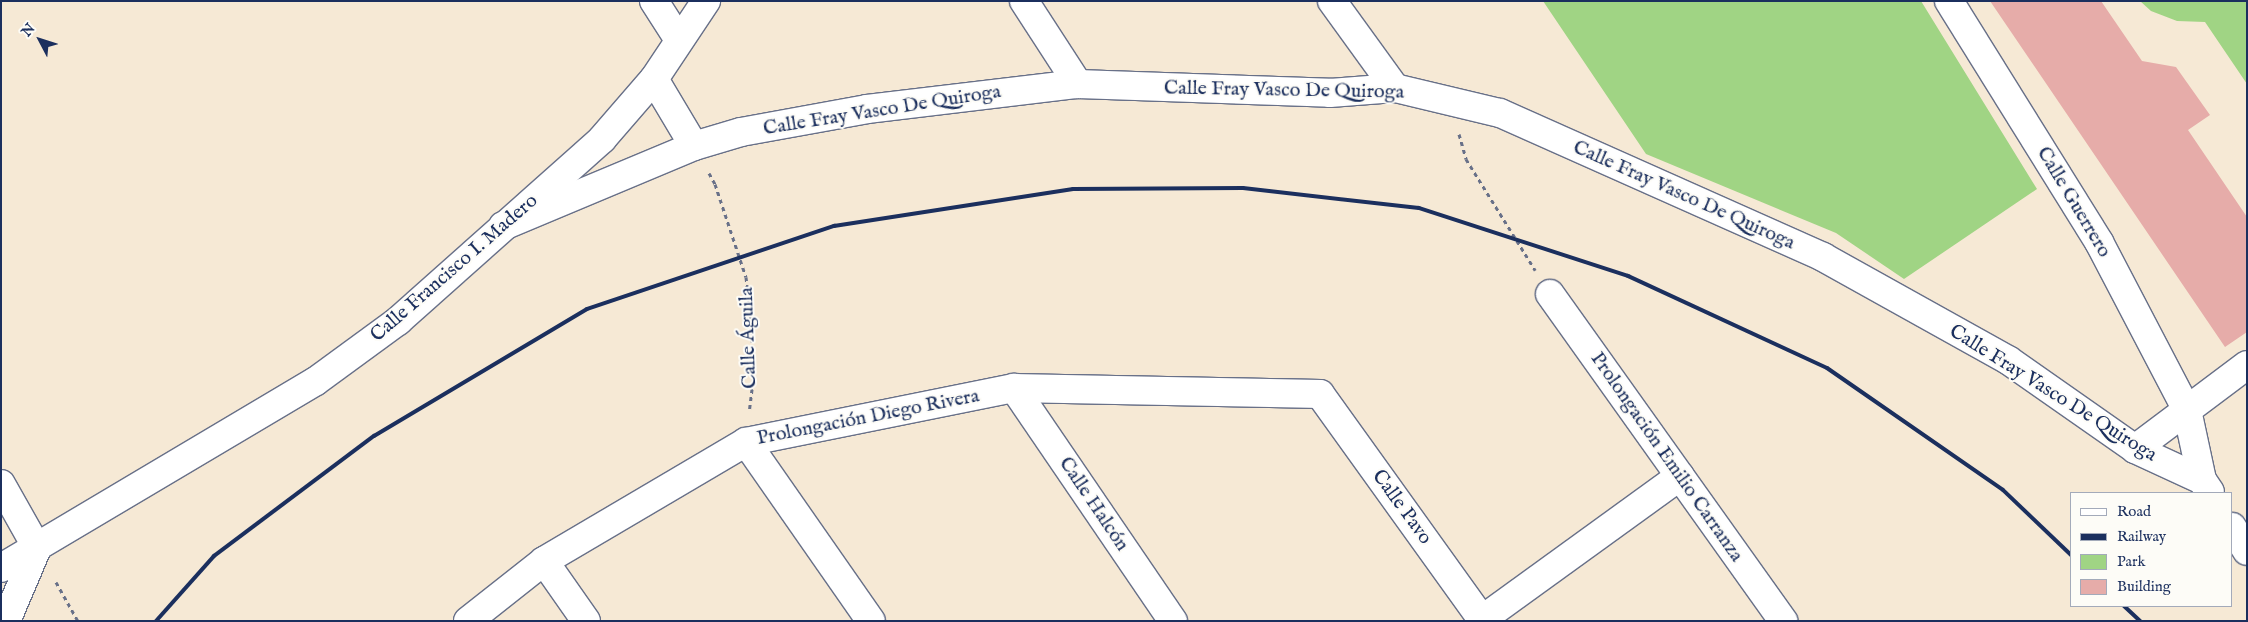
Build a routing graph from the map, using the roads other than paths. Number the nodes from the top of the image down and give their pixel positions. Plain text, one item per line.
1 (654, 1) edge
2 (706, 1) edge
3 (1024, 1) edge
4 (1332, 1) edge
5 (1949, 1) edge
6 (679, 40) junction
7 (654, 79) junction
8 (1078, 84) junction
9 (1395, 88) junction
10 (694, 146) junction
11 (503, 226) junction
12 (1550, 294) road end
13 (2247, 365) edge
14 (1014, 388) junction
15 (1320, 394) joint
16 (2187, 410) junction
17 (746, 442) junction
18 (2135, 449) junction
19 (1680, 476) junction
20 (1, 484) edge
21 (2206, 487) edge
22 (2233, 529) edge
23 (37, 548) junction
24 (2247, 551) edge
25 (544, 561) junction
26 (1, 568) edge
27 (1482, 620) edge
28 (6, 621) edge
29 (468, 621) edge
30 (586, 621) edge
31 (871, 621) edge
32 (1173, 621) edge
33 (1783, 621) edge

1 - 6 street
2 - 6 street, Calle Francisco I. Madero
3 - 8 street
4 - 9 street
5 - 16 street, Calle Guerrero
6 - 7 street, Calle Francisco I. Madero
7 - 10 street
7 - 11 street, Calle Francisco I. Madero
8 - 9 street, Calle Fray Vasco De Quiroga
8 - 10 street, Calle Fray Vasco De Quiroga
9 - 18 street, Calle Fray Vasco De Quiroga
10 - 11 street, Calle Fray Vasco De Quiroga
11 - 23 street, Calle Francisco I. Madero
12 - 19 street, Prolongación Emilio Carranza
13 - 16 street
14 - 15 street, Prolongación Diego Rivera
14 - 17 street, Prolongación Diego Rivera
14 - 32 street, Calle Halcón
15 - 27 street, Calle Pavo
16 - 18 street
16 - 21 street
17 - 25 street, Prolongación Diego Rivera
17 - 31 street
18 - 21 street, Calle Fray Vasco De Quiroga
19 - 27 street
19 - 33 street, Prolongación Emilio Carranza
20 - 23 street
22 - 24 street
23 - 26 street, Calle Francisco I. Madero
23 - 28 street
25 - 29 street, Prolongación Diego Rivera
25 - 30 street

